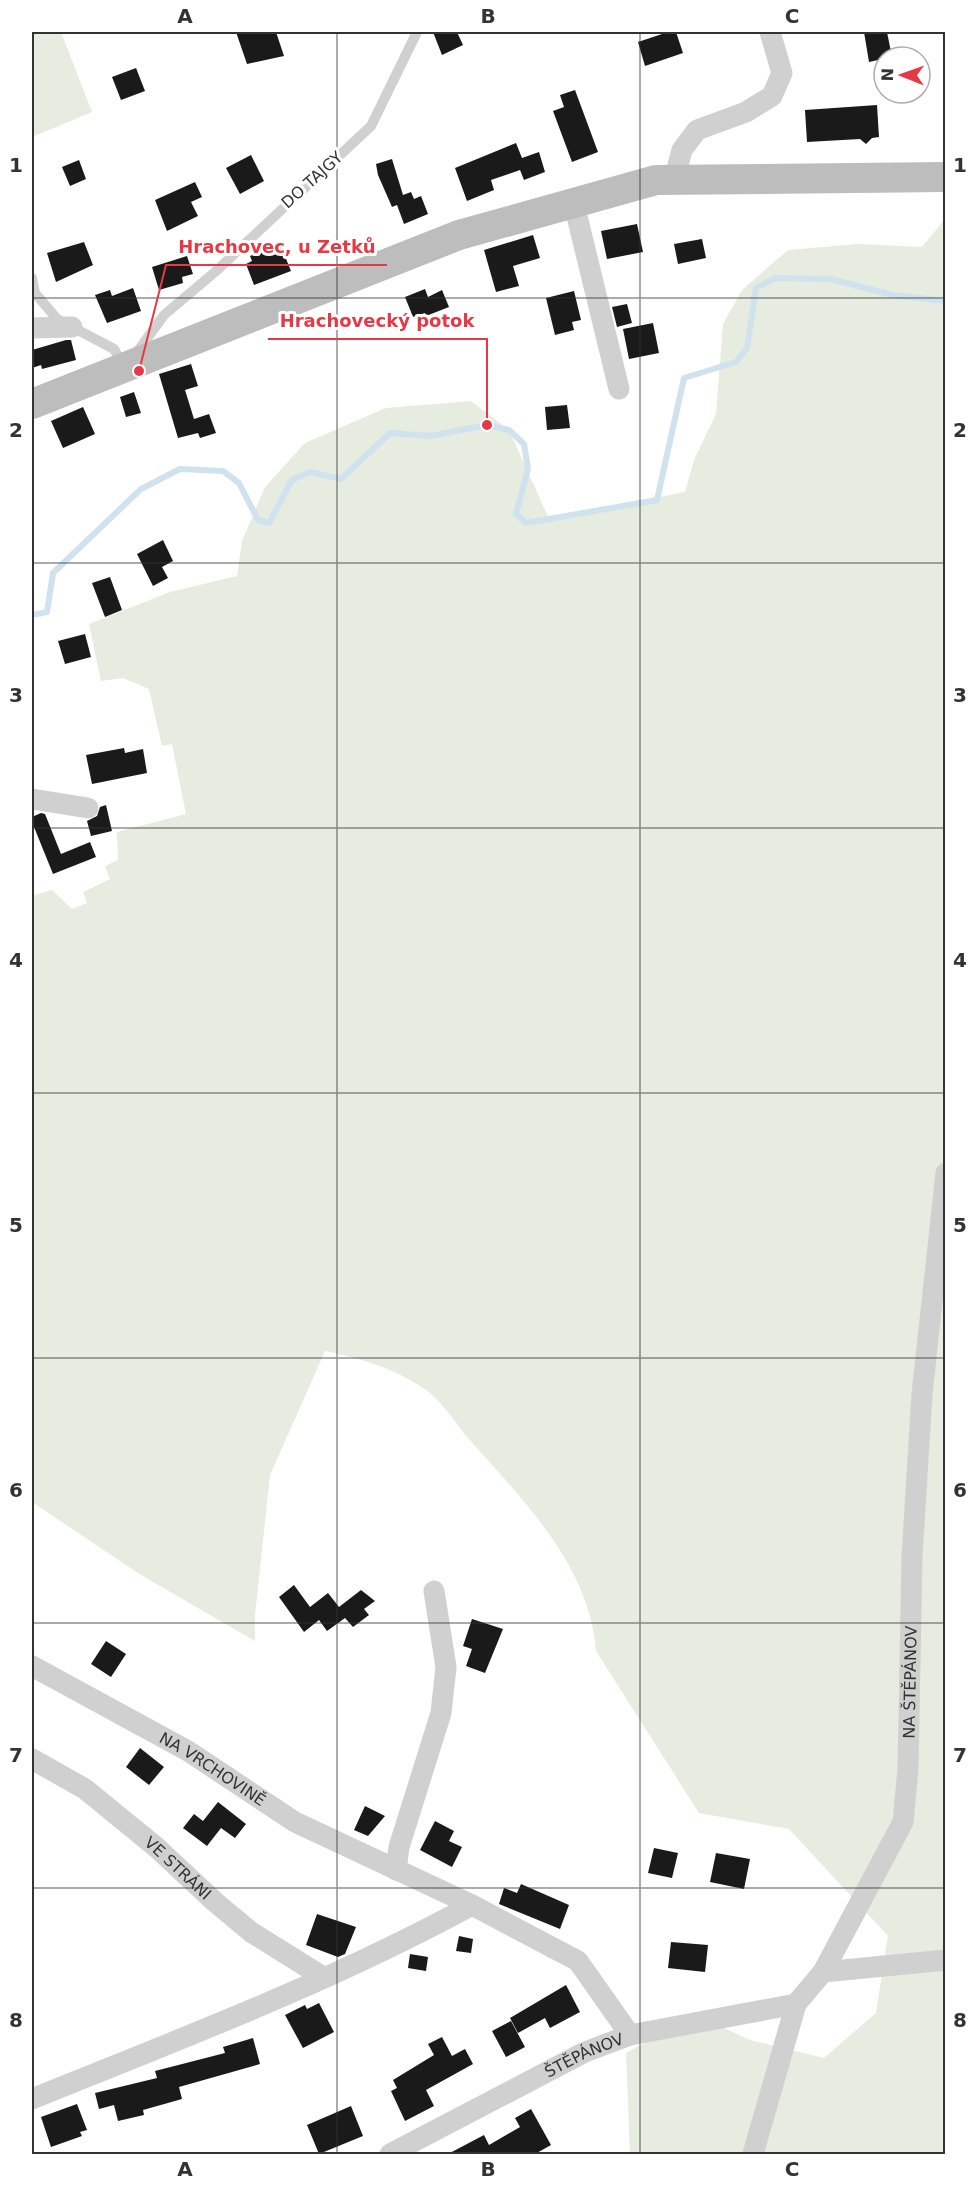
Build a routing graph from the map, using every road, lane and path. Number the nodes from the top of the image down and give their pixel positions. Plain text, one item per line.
1 (417, 32) edge
2 (770, 32) edge
3 (945, 177) edge
4 (674, 180) junction
5 (574, 204) junction
6 (32, 278) edge
7 (72, 327) junction
8 (32, 328) edge
9 (125, 367) junction
10 (619, 389) dead end
11 (32, 404) edge
12 (32, 799) edge
13 (88, 808) dead end
14 (945, 1173) edge
15 (434, 1591) dead end
16 (32, 1666) edge
17 (32, 1759) edge
18 (396, 1870) junction
19 (472, 1905) junction
20 (945, 1960) edge
21 (824, 1972) junction
22 (323, 1977) junction
23 (796, 2004) junction
24 (630, 2035) junction
25 (32, 2099) edge
26 (390, 2154) edge
27 (753, 2154) edge

1 - 9 lane, DO TAJGY
2 - 4 street
3 - 4 street
4 - 5 street
5 - 9 street
5 - 10 street
6 - 7 lane
7 - 8 street
7 - 9 lane
9 - 11 street
12 - 13 street
14 - 21 street, NA ŠTĚPÁNOV
15 - 18 street
16 - 18 street, NA VRCHOVINĚ
17 - 22 street, VE STRÁNI
18 - 19 street, NA VRCHOVINĚ
19 - 22 street
19 - 24 street, NA VRCHOVINĚ
20 - 21 street
21 - 23 street, NA ŠTĚPÁNOV
22 - 25 street
23 - 24 street, ŠTĚPÁNOV
23 - 27 street, NA ŠTĚPÁNOV
24 - 26 street, ŠTĚPÁNOV

